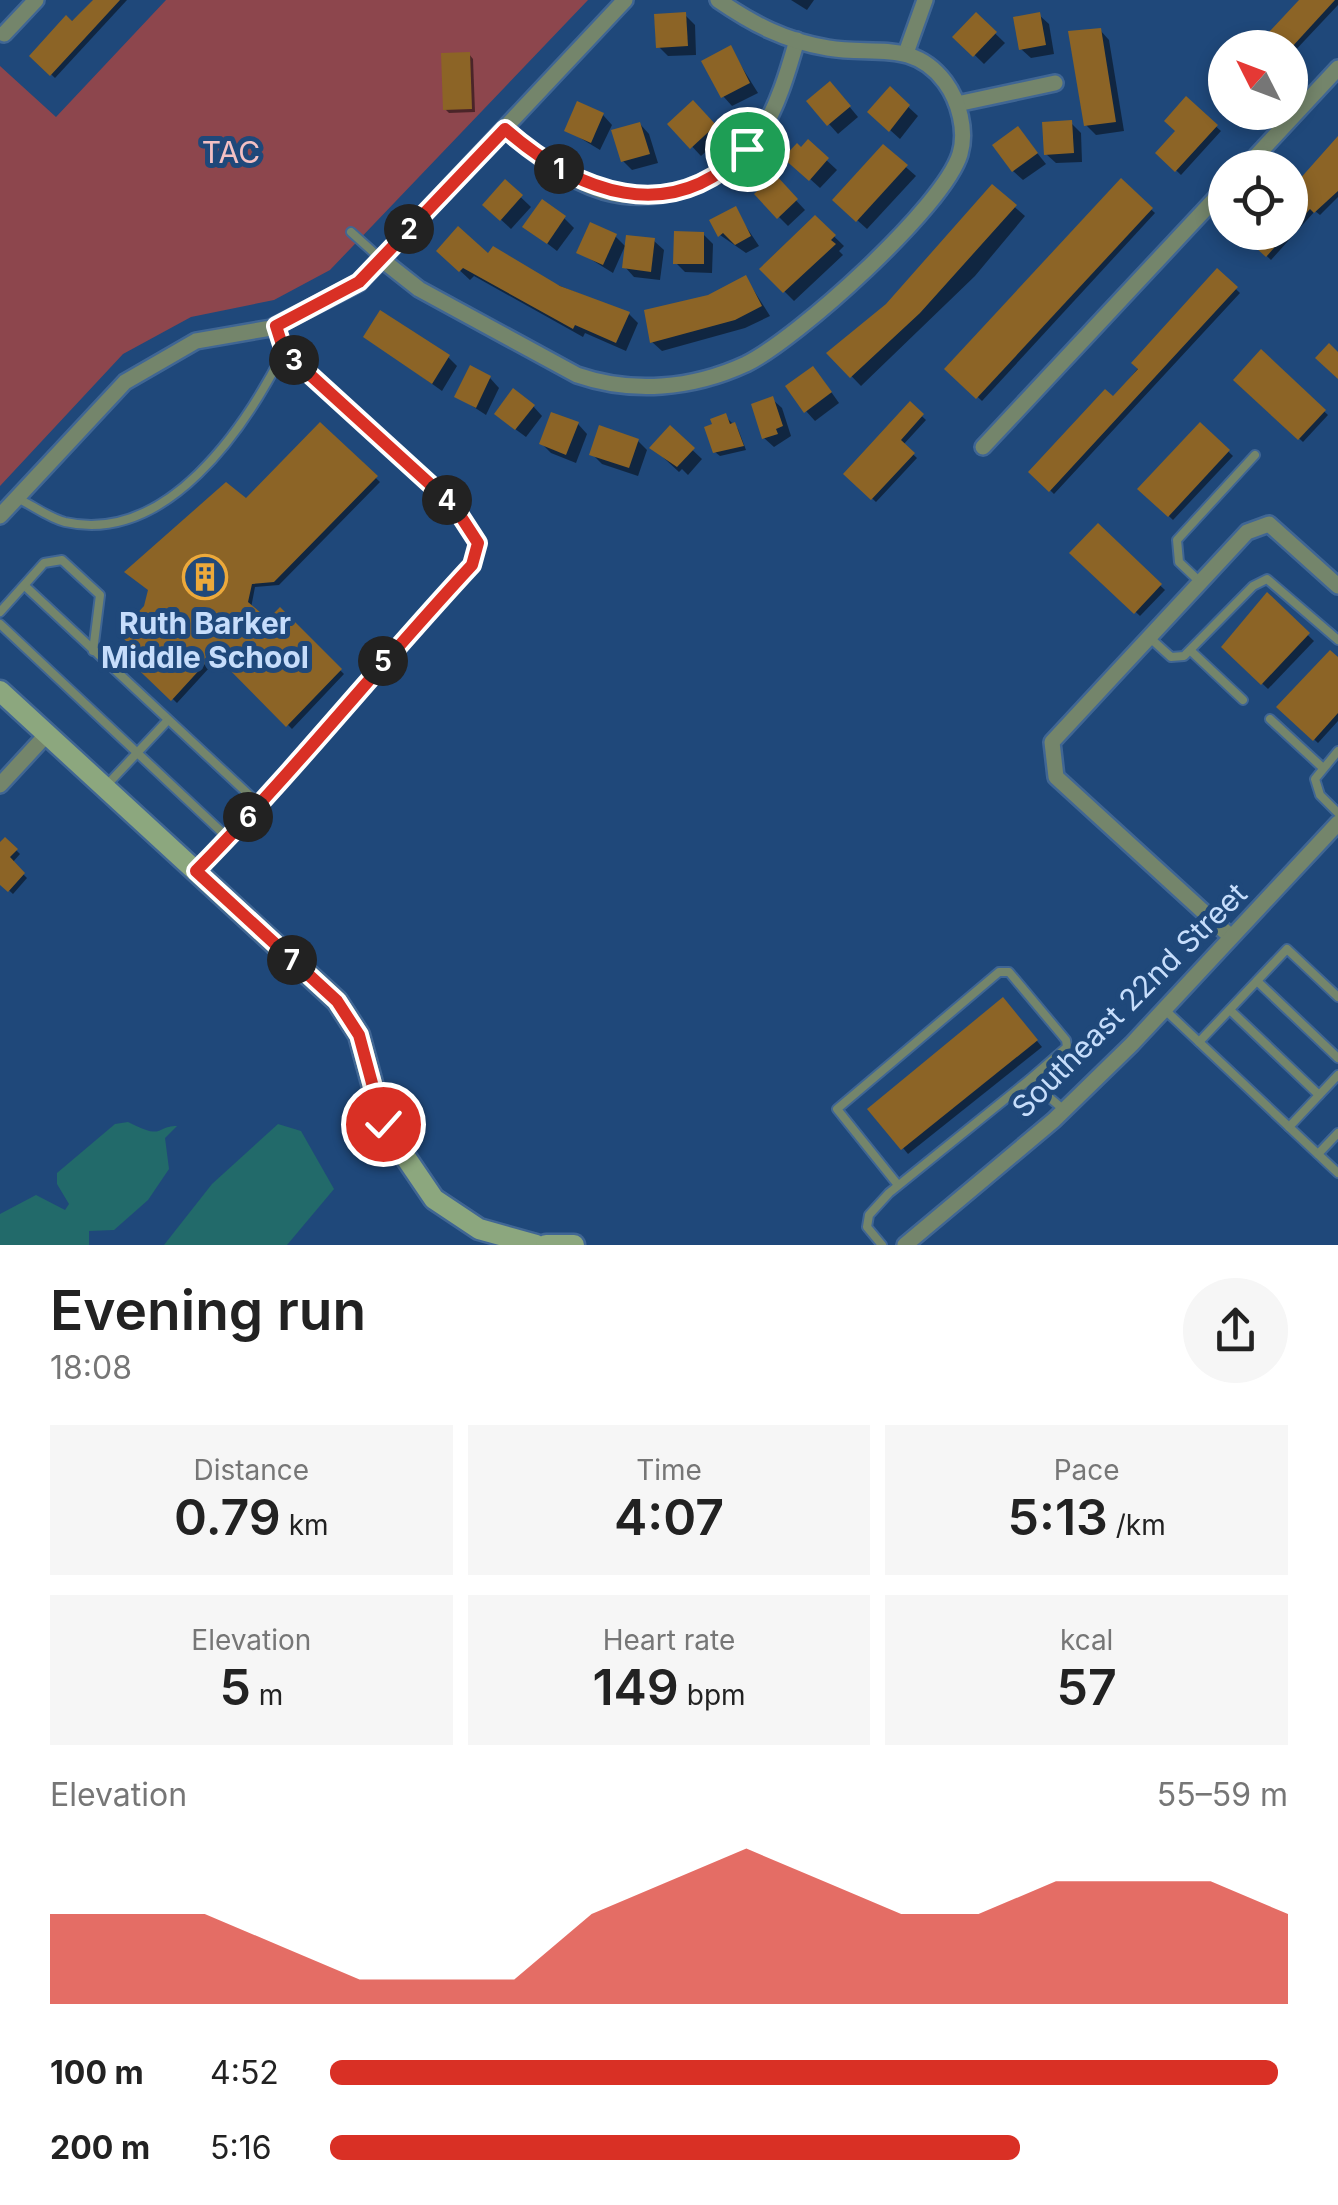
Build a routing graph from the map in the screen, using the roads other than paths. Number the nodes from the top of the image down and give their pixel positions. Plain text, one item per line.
1 (36, 0) edge
2 (625, 0) edge
3 (718, 0) edge
4 (925, 0) edge
5 (4, 34) dead end
6 (797, 40) junction
7 (906, 53) junction
8 (1338, 68) edge
9 (1055, 83) dead end
10 (957, 104) junction
11 (505, 129) junction
12 (1261, 150) edge
13 (1208, 206) edge
14 (351, 232) dead end
15 (381, 259) junction
16 (276, 326) junction
17 (284, 351) junction
18 (983, 448) dead end
19 (1255, 455) dead end
20 (17, 498) junction
21 (0, 516) edge
22 (1200, 582) junction
23 (24, 586) junction
24 (1338, 586) edge
25 (0, 612) edge
26 (0, 624) edge
27 (1149, 637) junction
28 (1338, 640) edge
29 (94, 650) junction
30 (1191, 651) junction
31 (0, 690) edge
32 (1243, 700) dead end
33 (1270, 719) dead end
34 (168, 720) junction
35 (47, 734) junction
36 (1338, 751) edge
37 (137, 752) junction
38 (1322, 768) junction
39 (0, 785) edge
40 (105, 787) junction
41 (260, 806) junction
42 (1338, 813) edge
43 (1338, 823) edge
44 (228, 838) junction
45 (196, 871) junction
46 (1231, 937) junction
47 (1257, 981) junction
48 (1338, 997) edge
49 (1164, 1009) junction
50 (1230, 1010) junction
51 (1199, 1042) junction
52 (1338, 1058) edge
53 (1338, 1075) edge
54 (1029, 1080) junction
55 (1320, 1095) junction
56 (1064, 1110) junction
57 (1289, 1127) junction
58 (1338, 1132) edge
59 (1318, 1154) junction
60 (1338, 1173) edge
61 (898, 1185) junction
62 (533, 1245) edge
63 (546, 1245) edge
64 (574, 1245) edge
65 (882, 1245) edge
66 (905, 1245) edge

1 - 5 street
2 - 11 street
3 - 6 street
4 - 7 street
6 - 7 street
6 - 11 street
7 - 10 street
8 - 12 street
9 - 10 street
10 - 15 street
11 - 15 street
13 - 18 street
14 - 15 lane
15 - 16 street
16 - 17 lane
16 - 20 street
17 - 20 lane
17 - 41 lane
19 - 22 lane
20 - 21 street
22 - 24 street
22 - 27 street
23 - 25 lane
23 - 29 lane
23 - 29 lane
26 - 37 lane
27 - 30 lane
27 - 46 street
28 - 30 lane
29 - 34 lane
30 - 32 lane
31 - 35 street
33 - 38 lane
34 - 37 lane
34 - 41 lane
35 - 39 street
35 - 40 street
36 - 38 lane
37 - 40 lane
37 - 44 lane
38 - 42 lane
40 - 45 street
41 - 44 lane
43 - 46 street, Southeast 22nd Street
44 - 45 lane
45 - 62 street
46 - 49 street, Southeast 22nd Street
47 - 48 lane
47 - 50 lane
47 - 52 lane
49 - 51 lane
49 - 56 street, Southeast 22nd Street
50 - 51 lane
50 - 55 lane
51 - 57 lane
53 - 55 lane
54 - 56 lane
54 - 61 lane
54 - 61 lane
55 - 57 lane
56 - 66 street, Southeast 22nd Street
57 - 59 lane
58 - 59 lane
59 - 60 lane
61 - 65 lane
63 - 64 street

